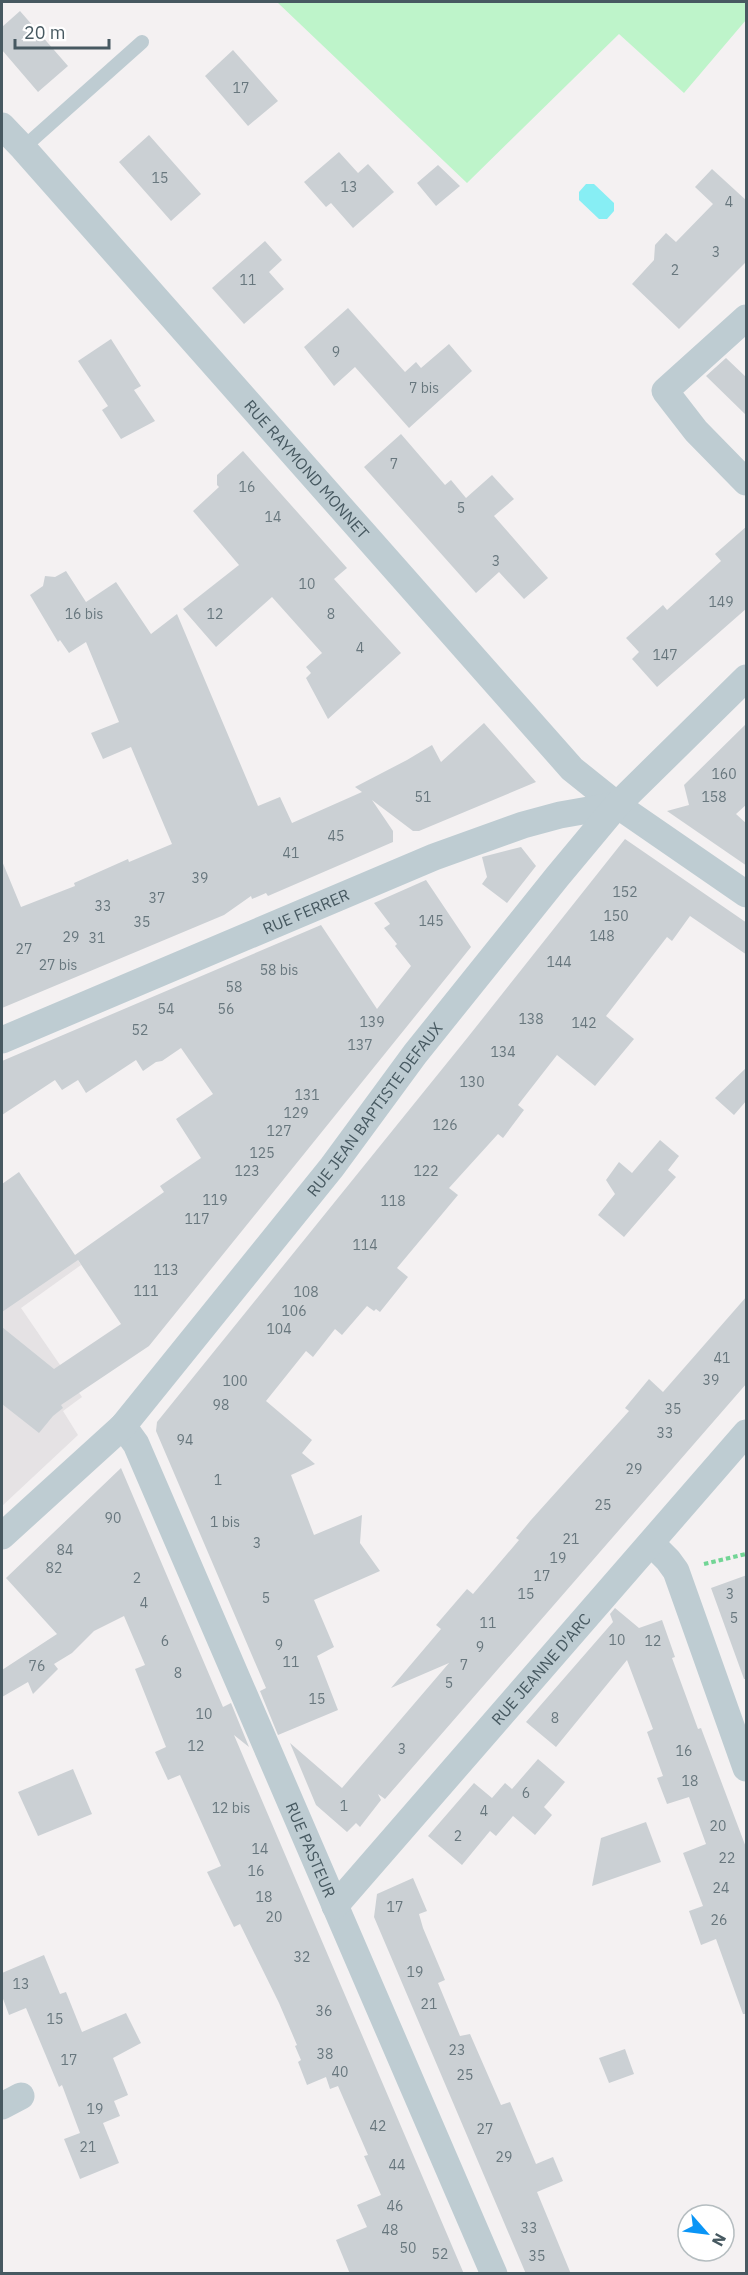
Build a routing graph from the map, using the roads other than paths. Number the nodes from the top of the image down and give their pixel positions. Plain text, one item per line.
1 (142, 42) dead end
2 (2, 126) edge
3 (23, 148) junction
4 (747, 318) edge
5 (747, 482) edge
6 (747, 678) edge
7 (617, 805) junction
8 (747, 894) edge
9 (2, 1040) edge
10 (123, 1426) junction
11 (747, 1433) edge
12 (2, 1536) edge
13 (651, 1543) junction
14 (747, 1768) edge
15 (335, 1906) junction
16 (494, 2274) edge

1 - 3 lane
2 - 3 street, RUE RAYMOND MONNET
3 - 7 street, RUE RAYMOND MONNET
4 - 5 street
6 - 7 street, RUE JEAN BAPTISTE DEFAUX
7 - 8 street, RUE RAYMOND MONNET
7 - 9 street, RUE FERRER
7 - 10 street, RUE JEAN BAPTISTE DEFAUX
10 - 12 street, RUE JEAN BAPTISTE DEFAUX
10 - 15 street, RUE PASTEUR
11 - 13 street, RUE JEANNE D'ARC
13 - 14 street
13 - 15 street, RUE JEANNE D'ARC
15 - 16 street, RUE PASTEUR

